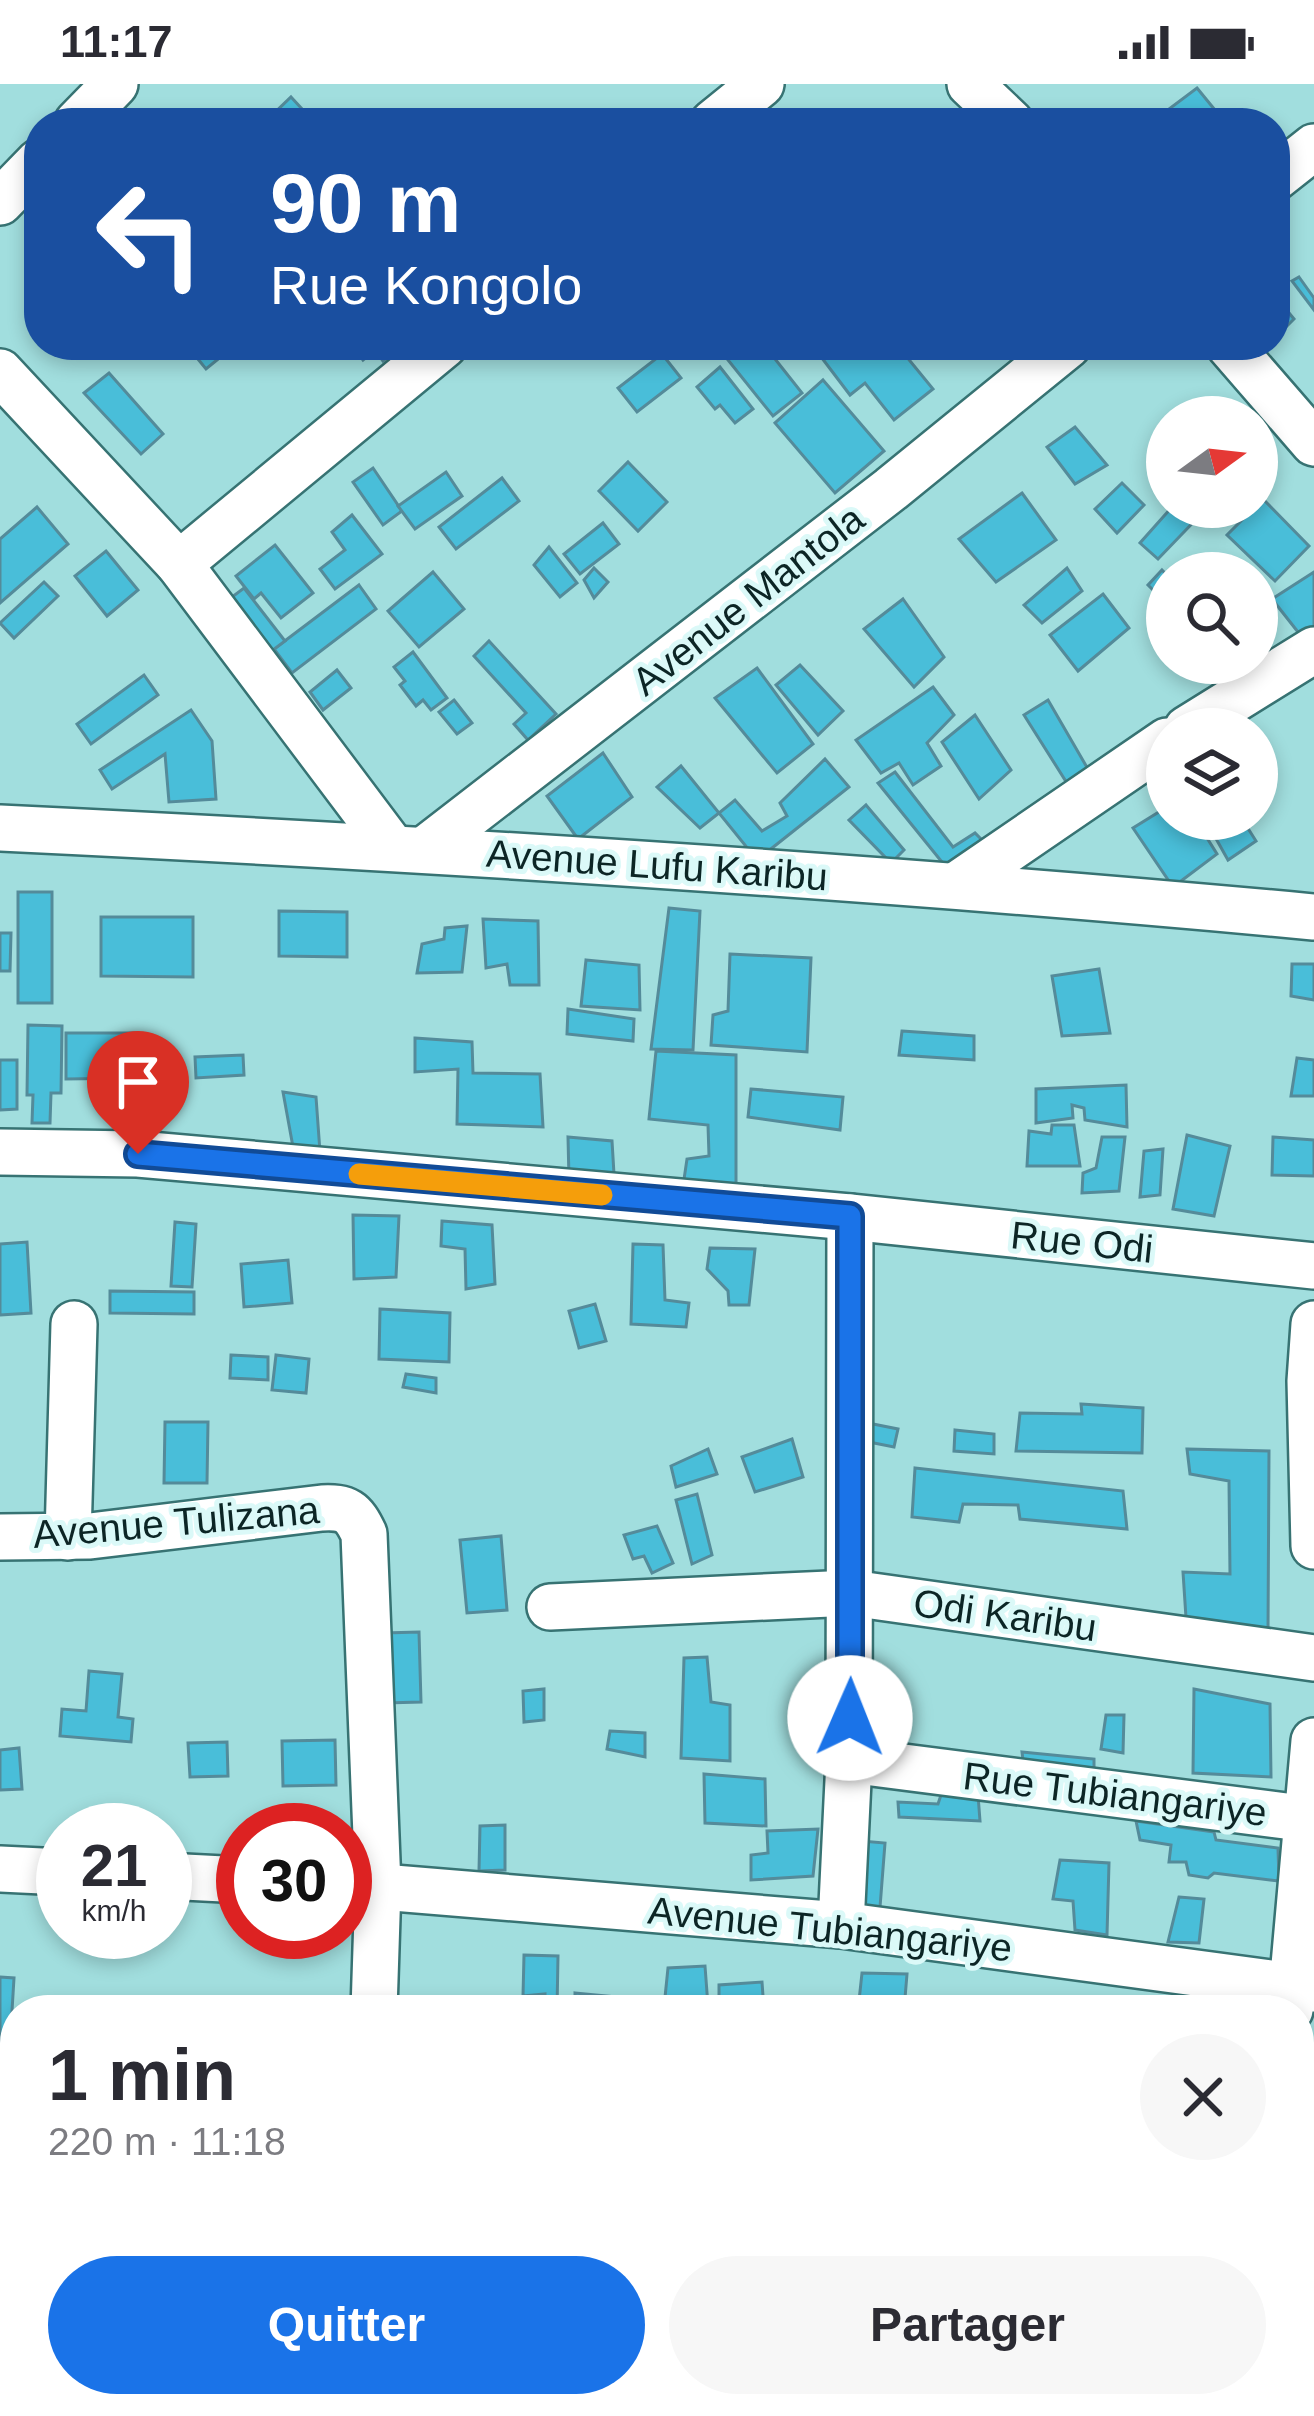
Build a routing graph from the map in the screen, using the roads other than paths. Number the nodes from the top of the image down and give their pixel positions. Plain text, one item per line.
1 (115, 84) edge
2 (761, 84) edge
3 (970, 84) edge
4 (92, 108) edge
5 (731, 108) edge
6 (995, 108) edge
7 (1314, 147) edge
8 (1290, 166) edge
9 (24, 177) edge
10 (0, 202) edge
11 (426, 360) edge
12 (1050, 360) edge
13 (1242, 360) edge
14 (0, 372) edge
15 (1314, 443) edge
16 (179, 564) junction
17 (1314, 650) edge
18 (1221, 708) edge
19 (1146, 755) edge
20 (0, 828) edge
21 (407, 848) junction
22 (958, 884) junction
23 (1314, 917) edge
24 (0, 1152) edge
25 (850, 1216) junction
26 (1314, 1266) edge
27 (74, 1324) dead end
28 (1314, 1324) edge
29 (0, 1537) edge
30 (68, 1537) junction
31 (1314, 1546) edge
32 (851, 1593) junction
33 (550, 1607) dead end
34 (1314, 1658) edge
35 (1314, 1741) edge
36 (849, 1760) junction
37 (362, 1803) edge
38 (1310, 1819) junction
39 (0, 1869) edge
40 (36, 1871) edge
41 (372, 1886) edge
42 (842, 1925) junction
43 (369, 1959) edge
44 (372, 1995) edge
45 (1298, 1995) edge

1 - 4 street
2 - 5 street
3 - 6 street
7 - 8 street
9 - 10 street
11 - 16 street
12 - 21 street, Avenue Mantola
13 - 15 street
14 - 16 street
16 - 21 street
17 - 18 street
19 - 22 street
20 - 21 street, Avenue Lufu Karibu
21 - 22 street, Avenue Lufu Karibu
22 - 23 street, Avenue Lufu Karibu
24 - 25 street, Rue Odi
25 - 26 street, Rue Odi
25 - 32 street
27 - 30 street
28 - 31 street
29 - 30 street, Avenue Tulizana
30 - 37 street, Avenue Tulizana
32 - 33 street, Odi Karibu
32 - 34 street, Odi Karibu
32 - 36 street
35 - 38 street
36 - 38 street, Rue Tubiangariye
36 - 42 street
38 - 45 street
39 - 40 street
41 - 42 street, Avenue Tubiangariye
42 - 45 street, Avenue Tubiangariye
43 - 44 street, Avenue Tulizana

